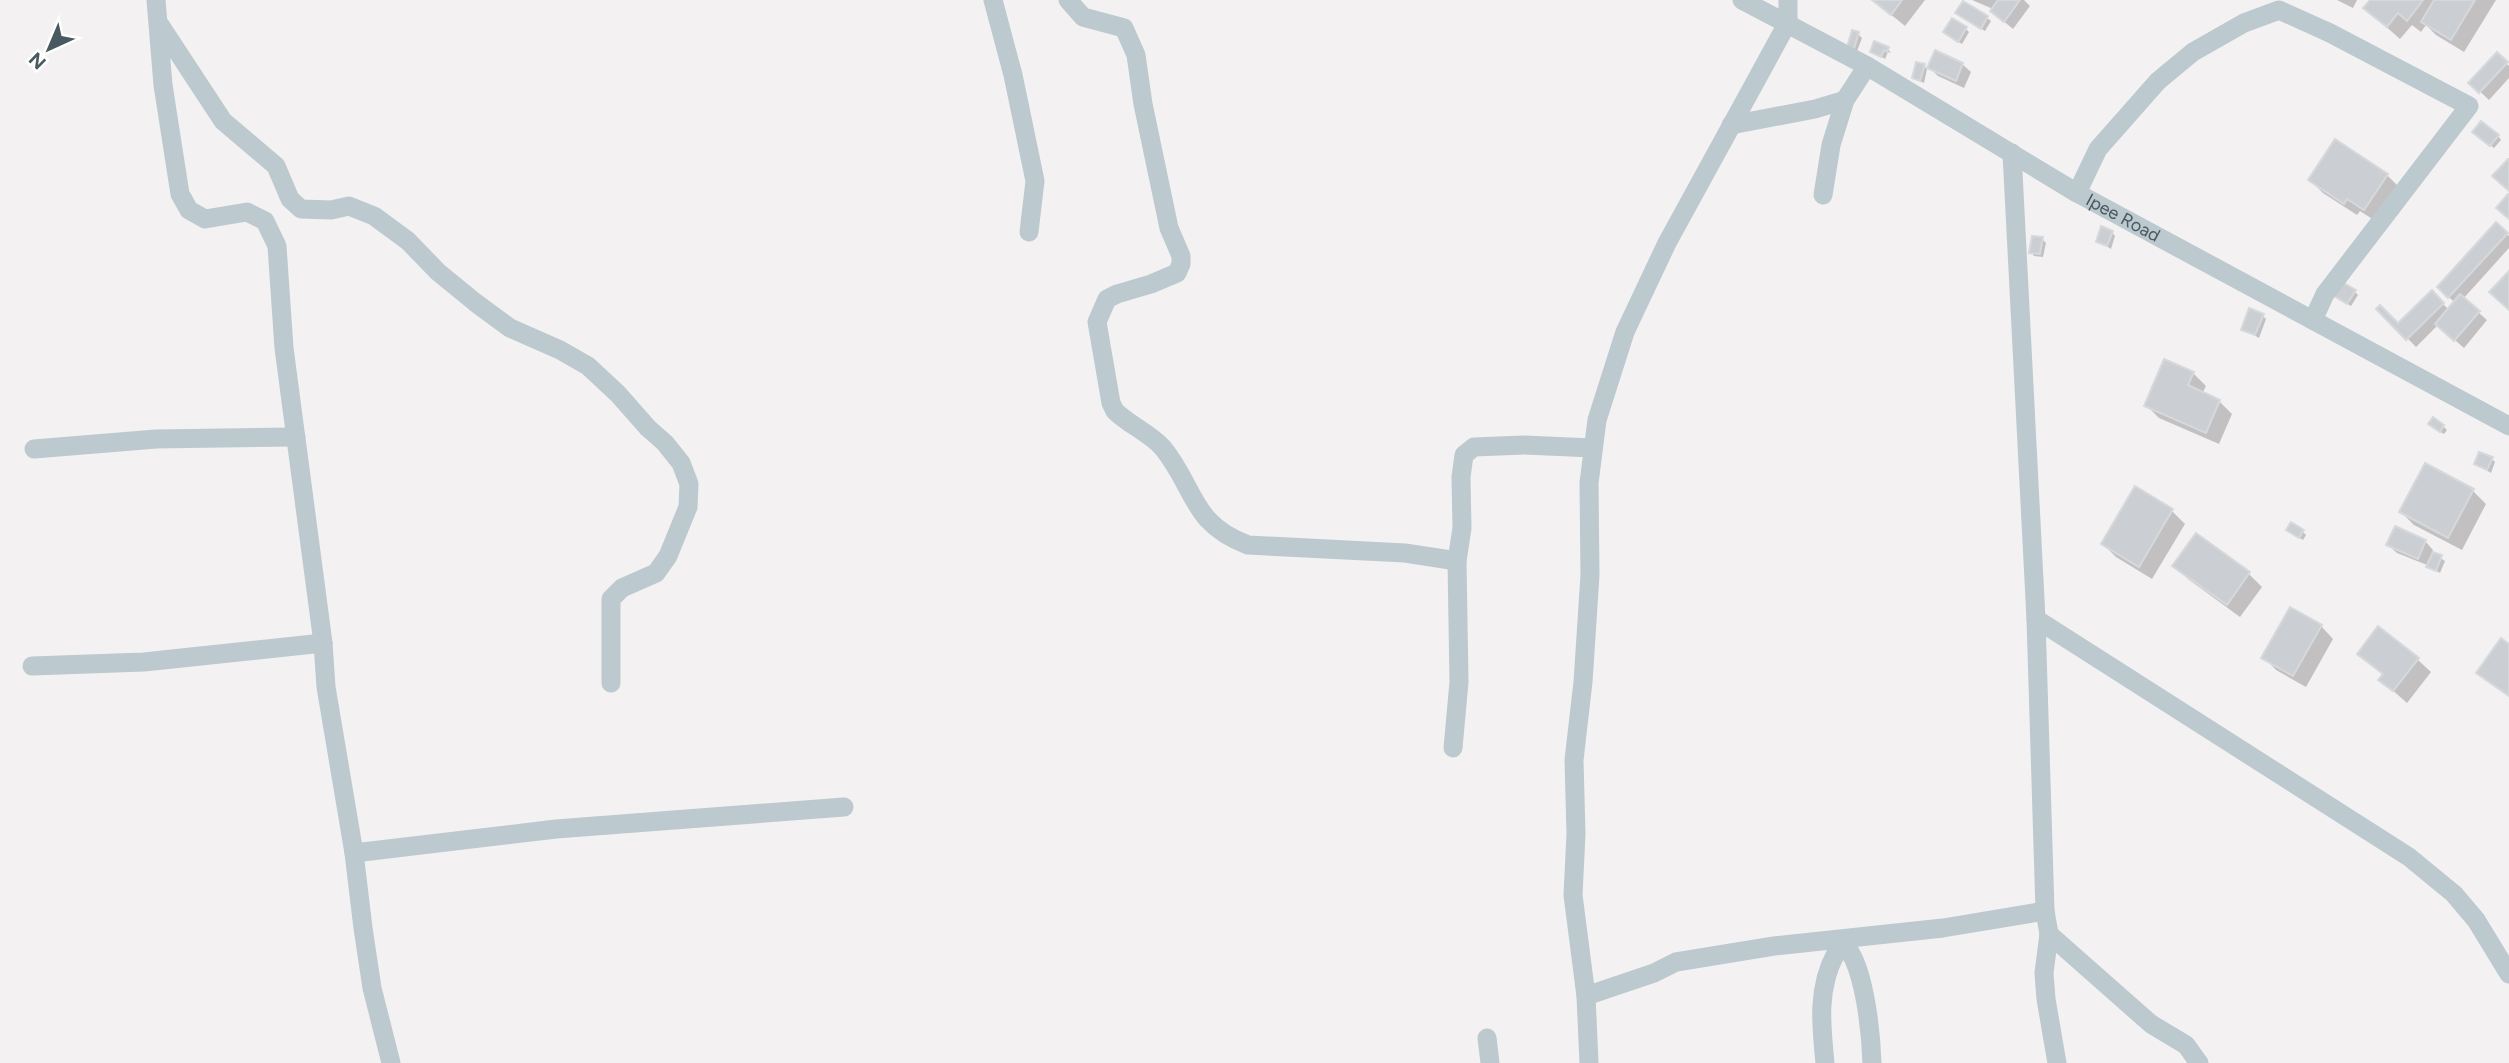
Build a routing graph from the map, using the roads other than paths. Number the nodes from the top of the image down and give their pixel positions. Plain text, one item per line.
1 (156, 0) edge
2 (993, 0) edge
3 (1068, 0) edge
4 (1742, 0) edge
5 (1788, 0) edge
6 (1788, 23) junction
7 (159, 25) junction
8 (1867, 66) junction
9 (1845, 100) junction
10 (1731, 125) junction
11 (2012, 153) junction
12 (2077, 193) junction
13 (1823, 195) dead end
14 (1029, 232) dead end
15 (2313, 320) junction
16 (2509, 426) edge
17 (296, 437) junction
18 (1593, 448) junction
19 (34, 449) dead end
20 (1457, 561) junction
21 (2036, 619) junction
22 (323, 643) junction
23 (32, 666) dead end
24 (611, 682) dead end
25 (1453, 748) dead end
26 (844, 807) dead end
27 (354, 853) junction
28 (2045, 911) junction
29 (2049, 934) junction
30 (1847, 944) junction
31 (2509, 974) edge
32 (1586, 996) junction
33 (1487, 1038) dead end
34 (391, 1063) edge
35 (1490, 1063) edge
36 (1589, 1063) edge
37 (1825, 1063) edge
38 (1872, 1063) edge
39 (2057, 1063) edge
40 (2199, 1063) edge

1 - 7 street
2 - 14 street
3 - 20 street
4 - 6 street, Ipee Road
5 - 6 street
6 - 8 street, Ipee Road
6 - 10 street
7 - 17 street
7 - 24 street
8 - 9 street
8 - 11 street, Ipee Road
9 - 10 street
9 - 13 street
10 - 18 street
11 - 12 street, Ipee Road
11 - 21 street
12 - 15 street, Ipee Road
12 - 15 street
15 - 16 street, Ipee Road
17 - 19 street
17 - 22 street
18 - 20 street
18 - 32 street
20 - 25 street
21 - 28 street
21 - 31 street
22 - 23 street
22 - 27 street
26 - 27 street
27 - 34 street
28 - 29 street
28 - 30 street
29 - 39 street
29 - 40 street
30 - 32 street
30 - 37 street
30 - 38 street
32 - 36 street
33 - 35 street

